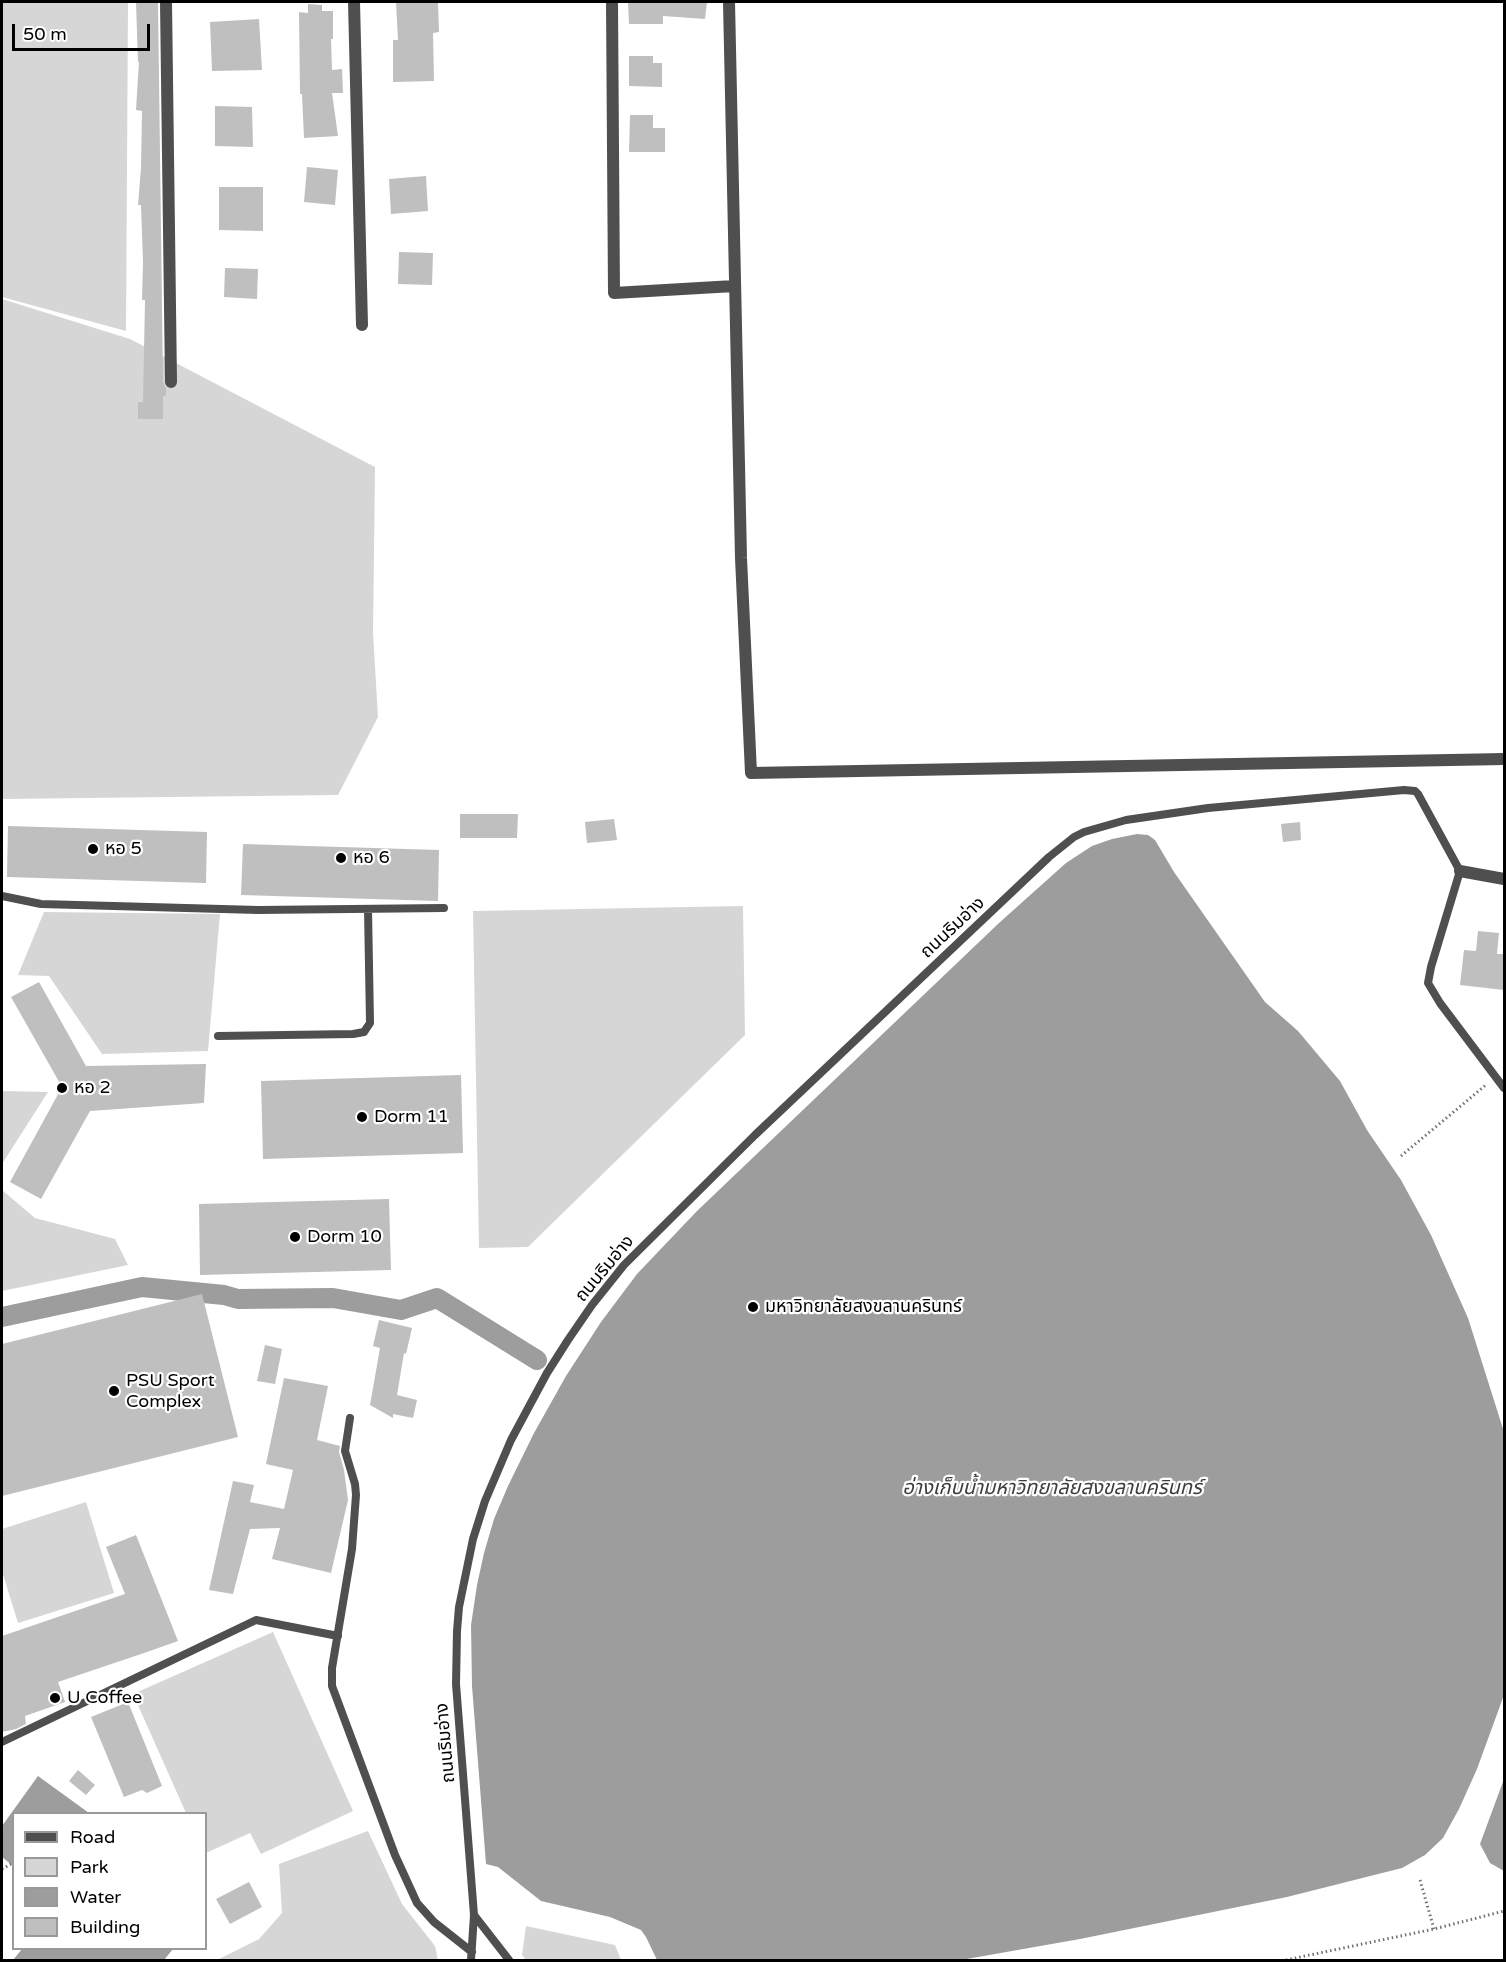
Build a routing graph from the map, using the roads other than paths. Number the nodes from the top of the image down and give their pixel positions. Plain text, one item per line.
1 (166, 2) edge
2 (354, 2) edge
3 (612, 2) edge
4 (729, 2) edge
5 (734, 286) junction
6 (362, 325) dead end
7 (171, 382) dead end
8 (1504, 759) edge
9 (1460, 871) junction
10 (1504, 879) edge
11 (2, 896) edge
12 (444, 908) dead end
13 (368, 909) junction
14 (218, 1036) dead end
15 (1504, 1088) edge
16 (350, 1418) dead end
17 (338, 1636) junction
18 (2, 1742) edge
19 (474, 1915) junction
20 (471, 1956) edge
21 (509, 1960) edge

1 - 7 street
2 - 6 street
3 - 5 street
4 - 5 street
5 - 8 street
9 - 10 street
9 - 15 lane
9 - 19 lane, ถนนริมอ่าง
11 - 13 lane
12 - 13 lane
13 - 14 lane
16 - 17 lane
17 - 18 lane
17 - 20 lane
19 - 20 lane, ถนนริมอ่าง
19 - 21 lane

